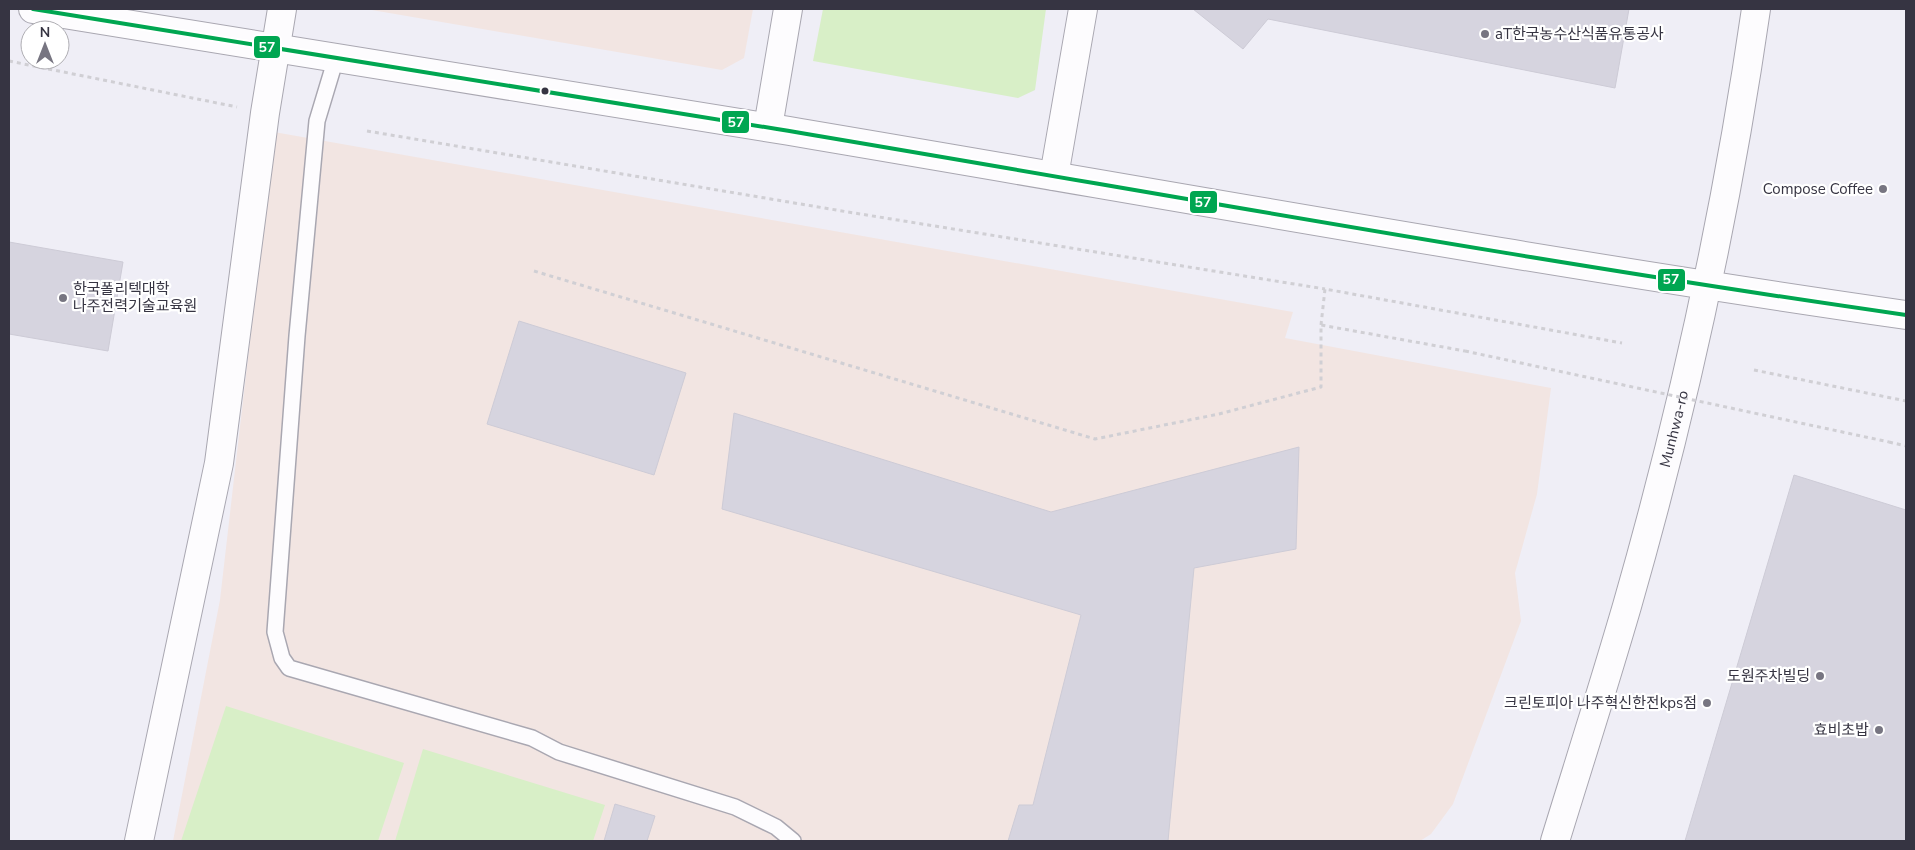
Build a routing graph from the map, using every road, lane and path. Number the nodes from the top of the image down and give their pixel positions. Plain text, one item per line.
1 (33, 9) edge
2 (282, 9) edge
3 (788, 9) edge
4 (1083, 9) edge
5 (1756, 9) edge
6 (276, 50) junction
7 (336, 58) junction
8 (9, 61) edge
9 (265, 113) junction
10 (768, 127) junction
11 (367, 131) dead end
12 (1054, 176) junction
13 (534, 272) dead end
14 (1705, 286) junction
15 (1324, 289) junction
16 (1906, 315) edge
17 (1321, 325) junction
18 (1622, 343) dead end
19 (1754, 370) dead end
20 (1906, 401) edge
21 (1906, 446) edge
22 (139, 841) edge
23 (793, 841) edge
24 (1555, 841) edge

1 - 6 street
2 - 6 street
3 - 10 street
4 - 12 street
5 - 14 street, Munhwa-ro
6 - 7 street
6 - 9 street
7 - 10 street
7 - 23 lane
8 - 9 path
9 - 22 street
10 - 12 street
11 - 15 path
12 - 14 street
13 - 17 path
14 - 16 street
14 - 24 street, Munhwa-ro
15 - 17 path
15 - 18 path
17 - 21 path, bridge
19 - 20 path

